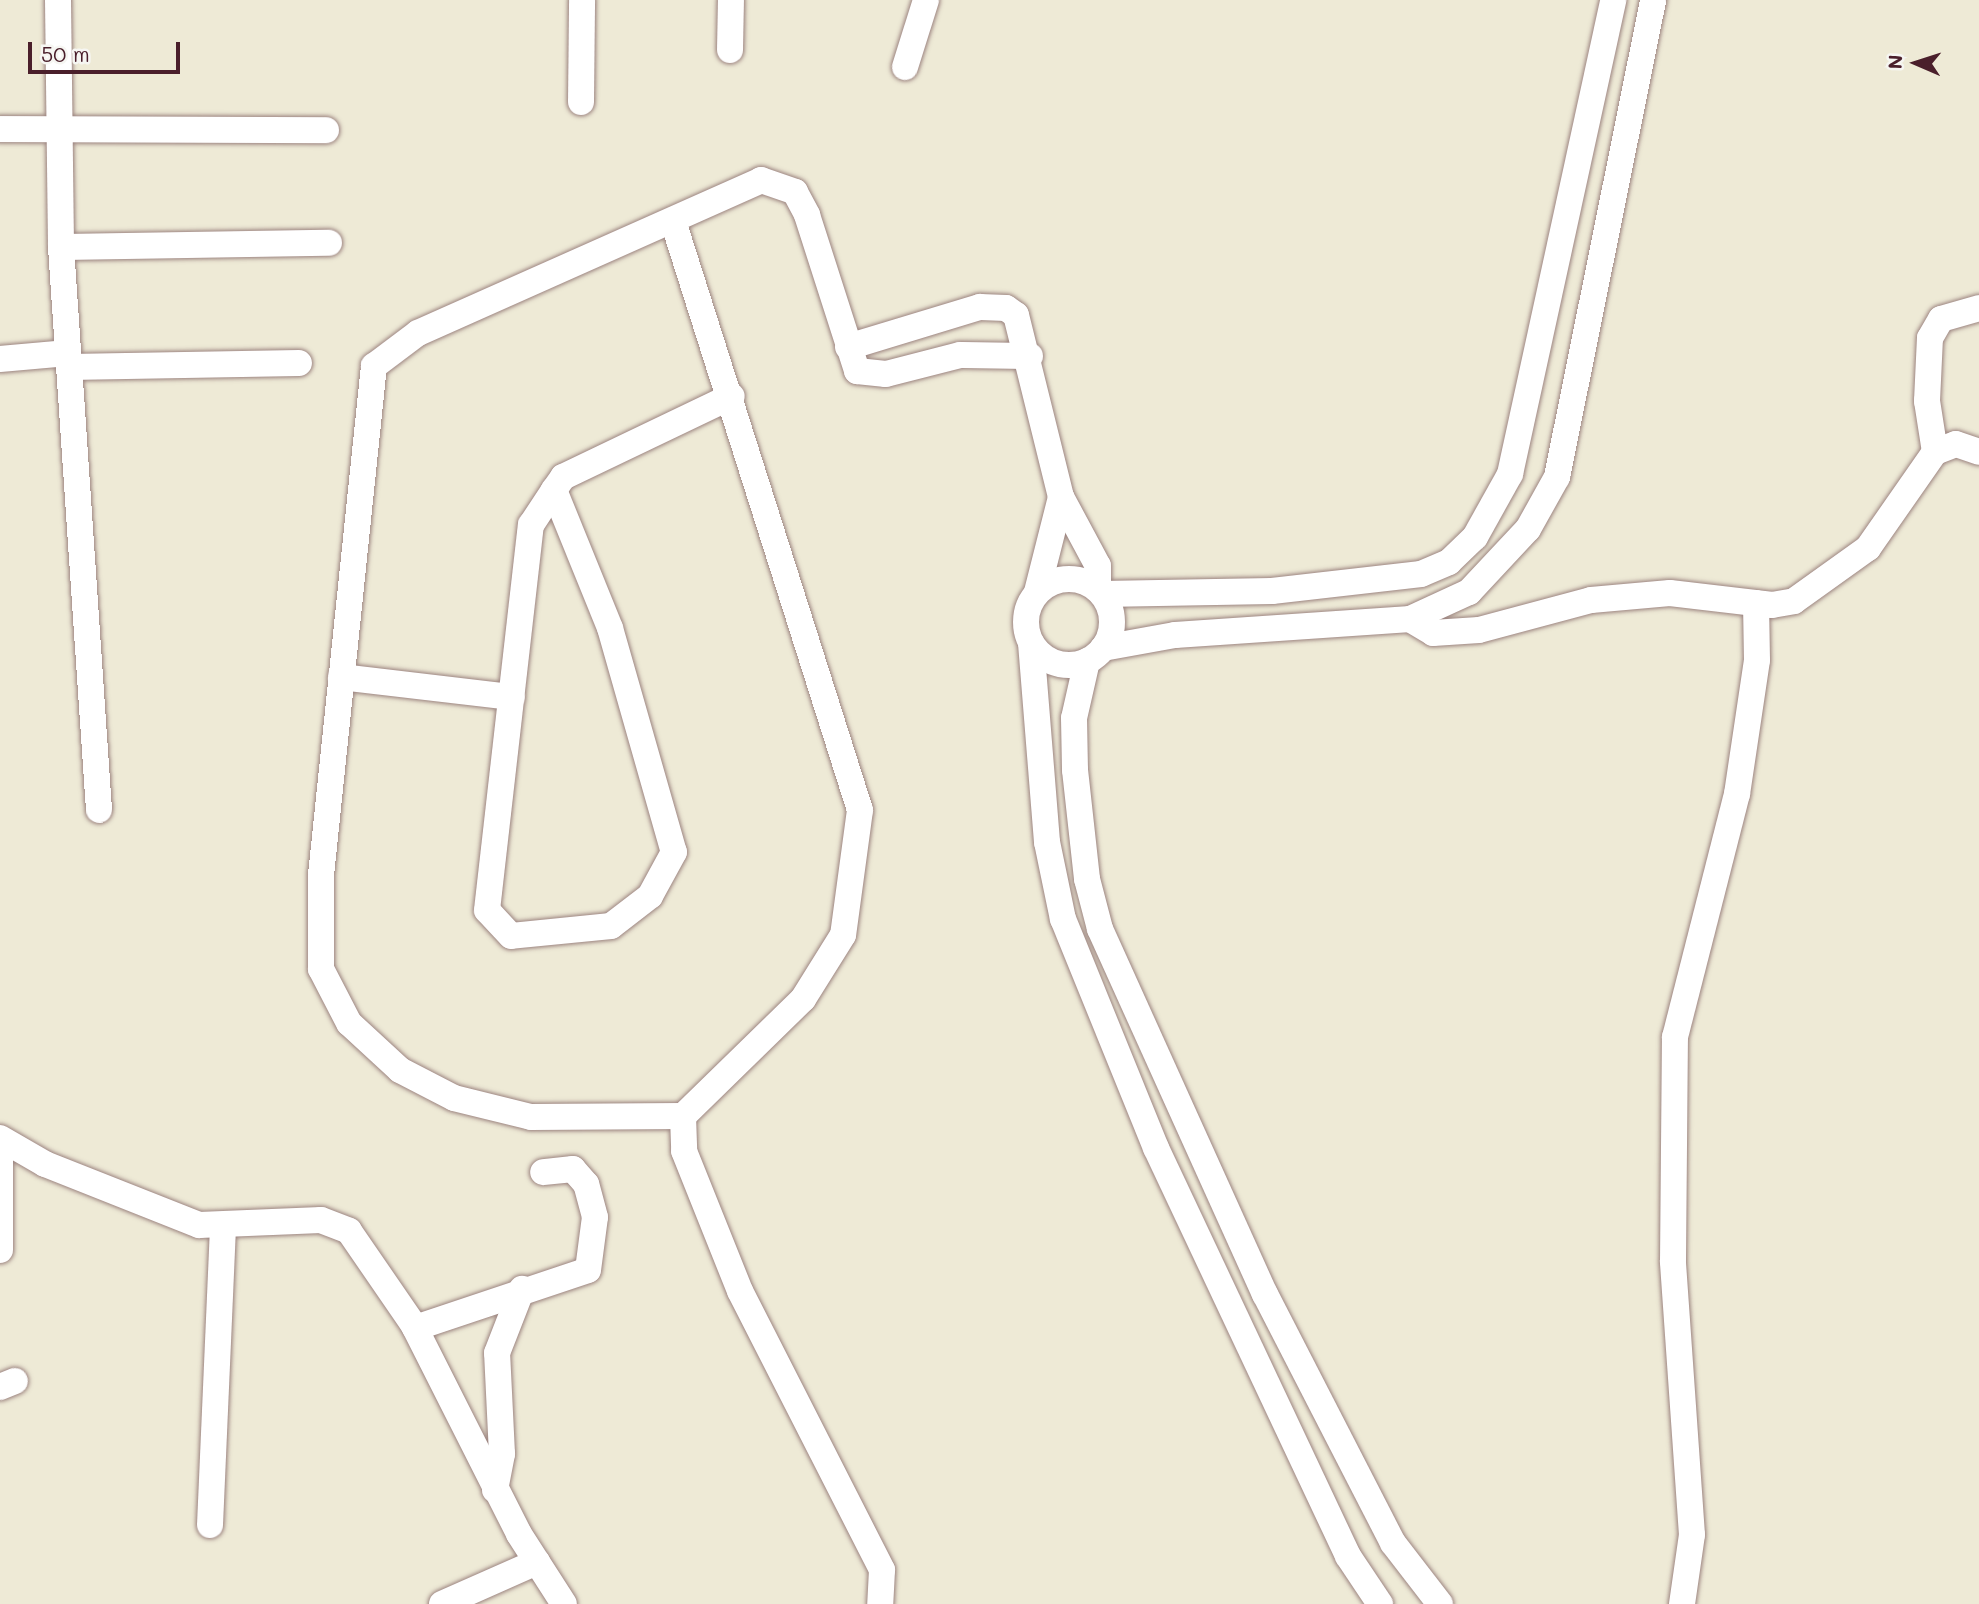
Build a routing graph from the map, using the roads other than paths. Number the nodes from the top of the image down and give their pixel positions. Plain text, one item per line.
1 (58, 0) edge
2 (582, 0) edge
3 (731, 0) edge
4 (926, 0) edge
5 (1614, 0) edge
6 (1653, 0) edge
7 (730, 50) dead end
8 (905, 67) dead end
9 (580, 102) dead end
10 (0, 128) edge
11 (62, 129) junction
12 (326, 130) dead end
13 (673, 221) junction
14 (329, 243) dead end
15 (61, 247) junction
16 (1979, 308) edge
17 (848, 347) junction
18 (1030, 356) junction
19 (0, 359) edge
20 (69, 360) junction
21 (299, 363) dead end
22 (732, 396) junction
23 (1936, 452) junction
24 (1979, 452) edge
25 (554, 490) junction
26 (1061, 498) junction
27 (1100, 591) junction
28 (1037, 592) junction
29 (1756, 603) junction
30 (1410, 619) junction
31 (1031, 643) junction
32 (1095, 655) junction
33 (341, 677) junction
34 (512, 697) junction
35 (99, 810) dead end
36 (683, 1116) junction
37 (0, 1138) edge
38 (0, 1159) edge
39 (543, 1172) dead end
40 (223, 1227) junction
41 (0, 1250) edge
42 (522, 1289) junction
43 (415, 1328) junction
44 (495, 1490) junction
45 (210, 1525) dead end
46 (537, 1562) junction
47 (442, 1604) edge
48 (564, 1604) edge
49 (880, 1604) edge
50 (1380, 1604) edge
51 (1440, 1604) edge
52 (1682, 1604) edge

1 - 11 street
2 - 9 street
3 - 7 street
4 - 8 street
5 - 27 street
6 - 30 street
10 - 11 street
11 - 12 street
11 - 15 street
13 - 17 street
13 - 22 street
13 - 33 street
14 - 15 street
15 - 20 street
16 - 23 street
17 - 18 street
17 - 18 street
18 - 26 street
19 - 20 street
20 - 21 street
20 - 35 street
22 - 25 street
22 - 36 street
23 - 24 street
23 - 29 street
25 - 34 street
25 - 34 street
26 - 27 street
26 - 28 street
27 - 28 street
27 - 32 street
28 - 31 street
29 - 30 street
29 - 52 street
30 - 32 street
31 - 32 street
31 - 50 street
32 - 51 street
33 - 34 street
33 - 36 street
36 - 49 street
37 - 40 street
38 - 41 street
39 - 42 street
40 - 43 street
40 - 45 street
42 - 43 street
42 - 44 street
43 - 44 street
44 - 46 street
46 - 47 street
46 - 48 street

